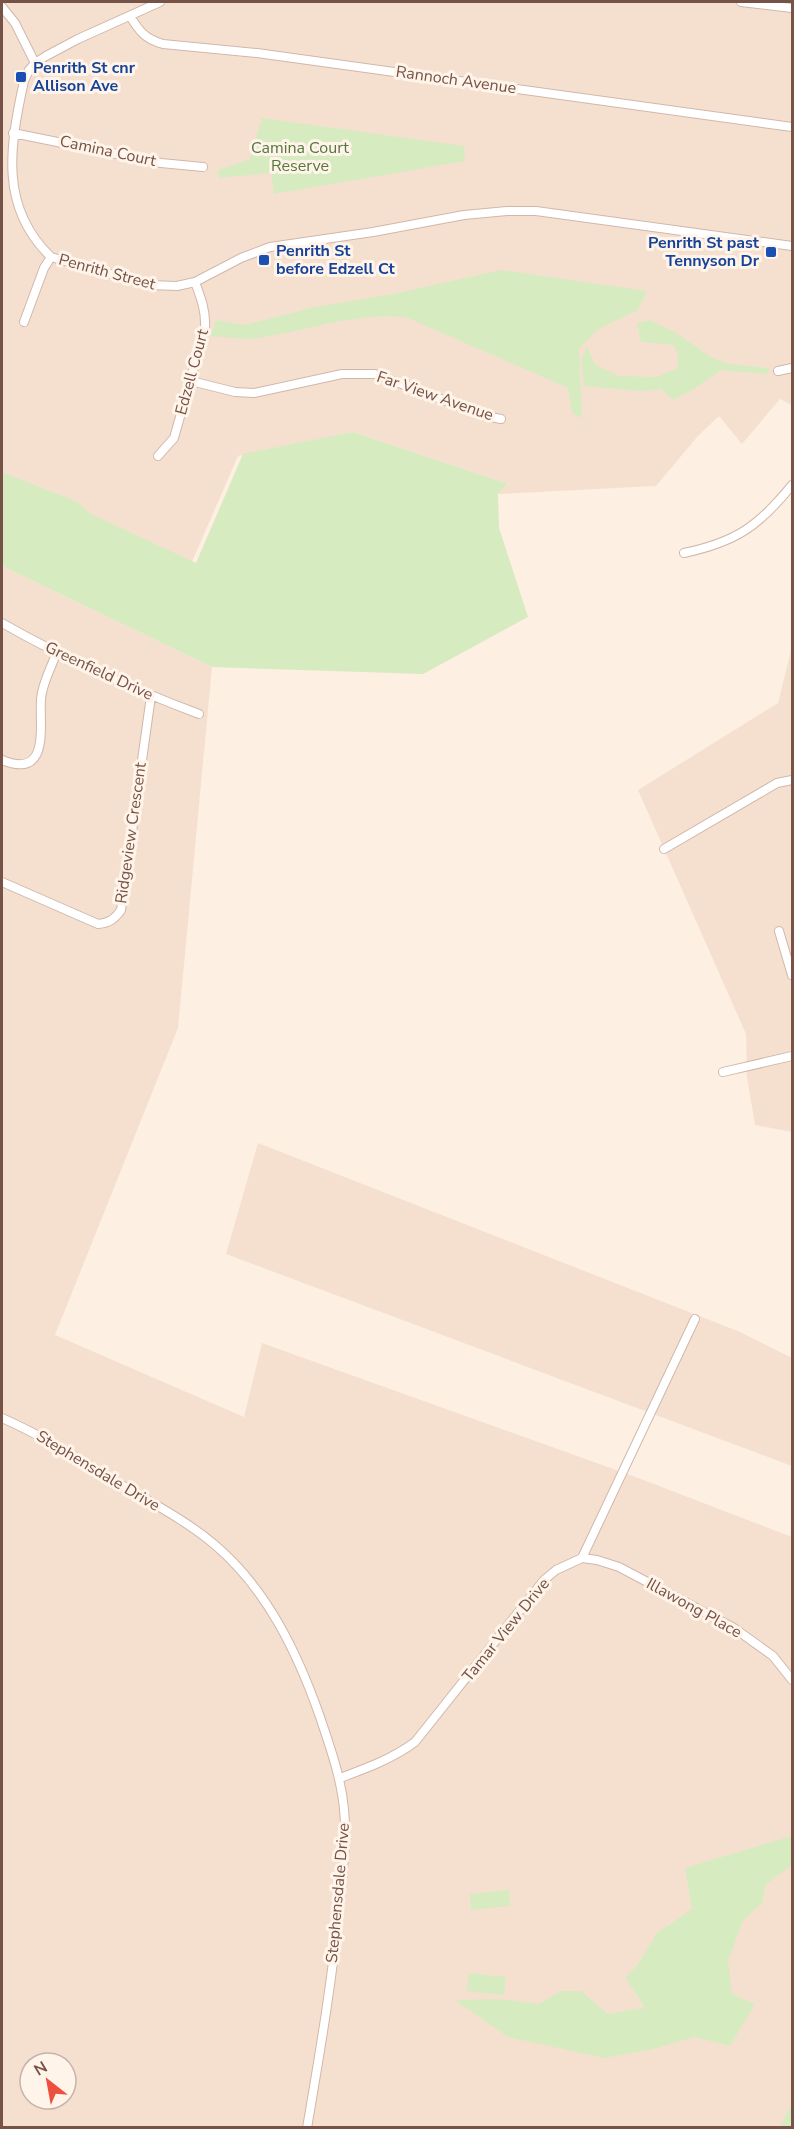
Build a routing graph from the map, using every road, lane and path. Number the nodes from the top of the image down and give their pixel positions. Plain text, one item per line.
1 (160, 2) edge
2 (741, 2) edge
3 (2, 7) edge
4 (792, 8) edge
5 (130, 16) junction
6 (35, 63) junction
7 (792, 127) edge
8 (13, 133) junction
9 (203, 167) dead end
10 (792, 246) edge
11 (51, 257) junction
12 (195, 282) junction
13 (24, 322) dead end
14 (792, 368) edge
15 (778, 371) dead end
16 (192, 381) junction
17 (501, 419) dead end
18 (158, 456) dead end
19 (792, 486) edge
20 (684, 553) dead end
21 (2, 623) edge
22 (56, 654) junction
23 (151, 696) junction
24 (198, 714) dead end
25 (2, 760) edge
26 (792, 780) edge
27 (664, 849) dead end
28 (2, 882) edge
29 (778, 931) dead end
30 (792, 975) edge
31 (792, 1056) edge
32 (723, 1072) dead end
33 (694, 1319) dead end
34 (2, 1418) edge
35 (582, 1558) junction
36 (792, 1680) edge
37 (339, 1778) junction
38 (307, 2127) edge

1 - 5 street
2 - 4 street
3 - 6 street
5 - 6 street
5 - 7 street, Rannoch Avenue
6 - 8 street, Penrith Street
8 - 9 street, Camina Court
8 - 11 street, Penrith Street
10 - 12 street, Penrith Street
11 - 12 street, Penrith Street
11 - 13 street
12 - 16 street, Edzell Court
14 - 15 street
16 - 17 street, Far View Avenue
16 - 18 street, Edzell Court
19 - 20 street
21 - 22 street, Greenfield Drive
22 - 23 street, Greenfield Drive
22 - 25 street
23 - 24 street, Greenfield Drive
23 - 28 street, Ridgeview Crescent
26 - 27 street
29 - 30 street
31 - 32 street
33 - 35 street
34 - 37 street, Stephensdale Drive
35 - 36 street, Illawong Place
35 - 37 street, Tamar View Drive
37 - 38 street, Stephensdale Drive

